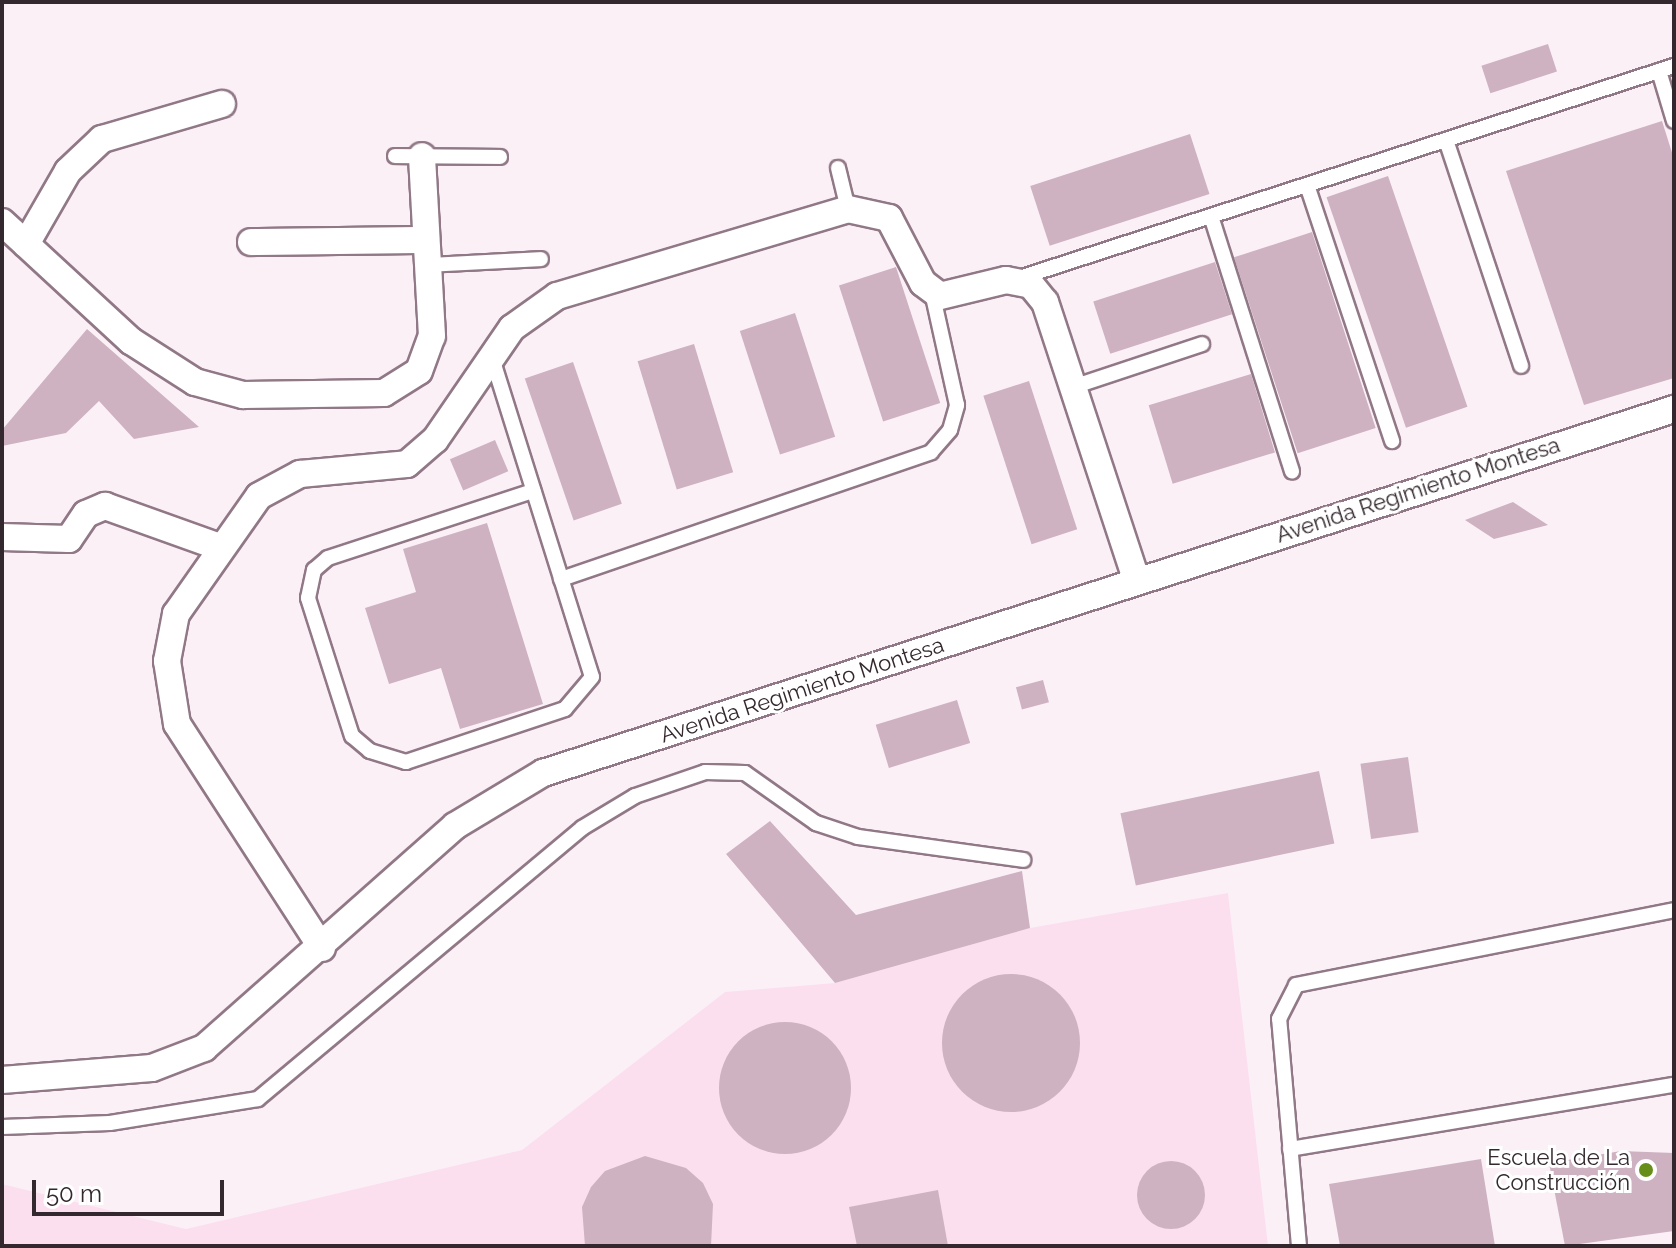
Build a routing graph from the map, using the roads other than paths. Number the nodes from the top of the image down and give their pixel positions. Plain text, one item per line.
1 (1667, 68) edge
2 (222, 104) dead end
3 (1674, 121) edge
4 (1446, 140) junction
5 (395, 156) dead end
6 (422, 156) junction
7 (500, 157) dead end
8 (838, 168) dead end
9 (1307, 185) junction
10 (848, 209) junction
11 (1211, 216) junction
12 (2, 222) edge
13 (251, 242) dead end
14 (26, 244) junction
15 (427, 252) junction
16 (541, 259) dead end
17 (1015, 279) junction
18 (932, 292) junction
19 (1202, 344) dead end
20 (492, 358) junction
21 (1521, 366) dead end
22 (1073, 387) junction
23 (1674, 409) edge
24 (1392, 441) dead end
25 (1292, 471) dead end
26 (533, 491) junction
27 (2, 537) edge
28 (222, 548) junction
29 (561, 579) junction
30 (1137, 581) junction
31 (1023, 860) dead end
32 (1674, 910) edge
33 (322, 948) junction
34 (2, 1080) edge
35 (1674, 1085) edge
36 (2, 1127) edge
37 (1290, 1149) junction
38 (1299, 1246) edge

1 - 3 lane
1 - 4 lane
2 - 14 street
4 - 9 lane
4 - 21 lane
5 - 6 lane
6 - 7 lane
6 - 15 street
8 - 10 lane
9 - 11 lane
9 - 24 lane
10 - 18 street
10 - 20 street
11 - 17 lane
11 - 25 lane
12 - 14 street
13 - 15 street
14 - 15 street
15 - 16 lane
17 - 18 street
17 - 22 street
18 - 29 lane
19 - 22 lane
20 - 26 lane
20 - 28 street
22 - 30 street
23 - 30 street, Avenida Regimiento Montesa
26 - 29 lane
26 - 29 lane
27 - 28 street
28 - 33 street
30 - 33 street, Avenida Regimiento Montesa
31 - 36 lane
32 - 37 lane
33 - 34 street, Avenida Regimiento Montesa
35 - 37 lane
37 - 38 lane

